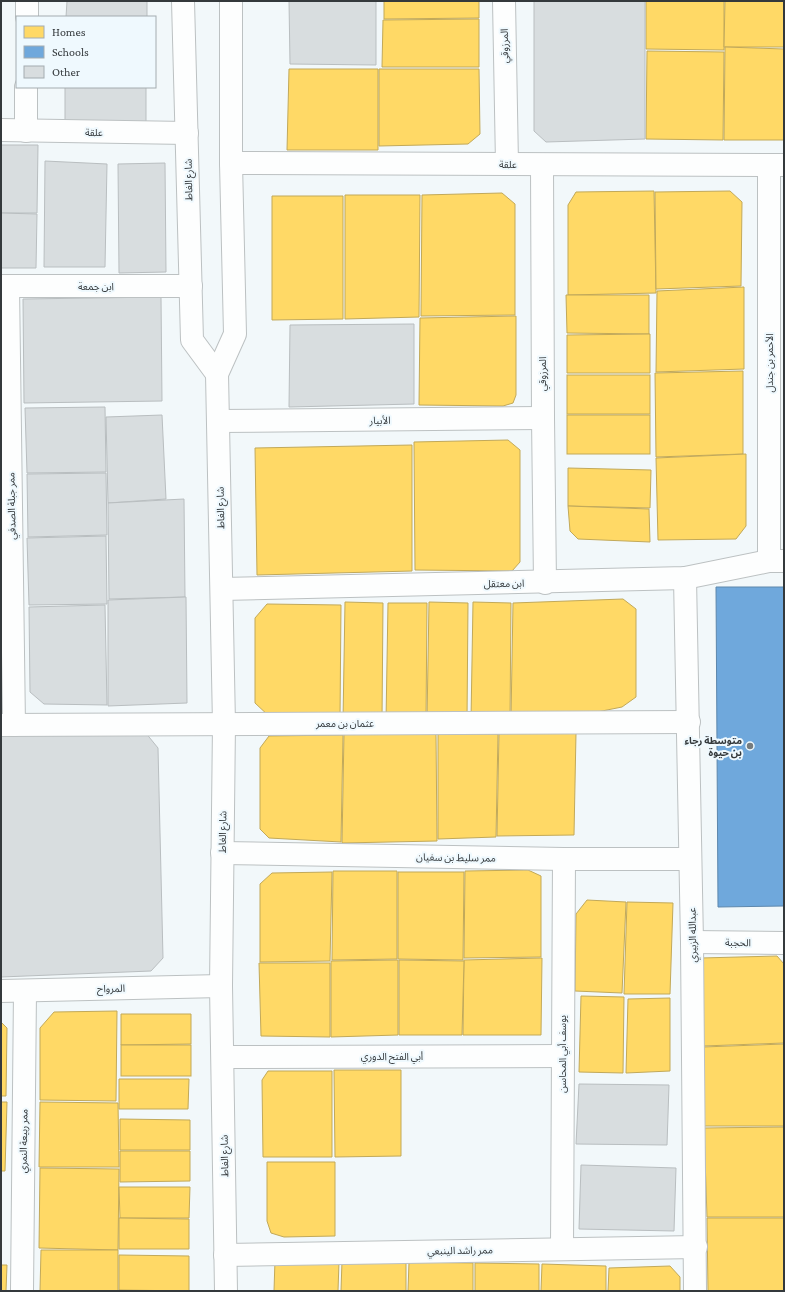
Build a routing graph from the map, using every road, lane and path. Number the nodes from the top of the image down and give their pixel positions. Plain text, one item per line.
1 (27, 1) edge
2 (183, 1) edge
3 (231, 1) edge
4 (504, 1) edge
5 (27, 16) edge
6 (26, 88) edge
7 (1, 130) edge
8 (26, 130) junction
9 (187, 133) junction
10 (232, 163) junction
11 (507, 164) junction
12 (542, 164) junction
13 (776, 165) edge
14 (4, 286) edge
15 (191, 286) junction
16 (776, 349) edge
17 (217, 374) junction
18 (542, 418) junction
19 (218, 421) junction
20 (777, 561) edge
21 (685, 578) junction
22 (545, 583) junction
23 (222, 588) junction
24 (689, 722) junction
25 (224, 724) junction
26 (7, 725) edge
27 (222, 853) junction
28 (564, 859) junction
29 (690, 859) junction
30 (692, 942) junction
31 (784, 943) edge
32 (221, 986) junction
33 (1, 991) edge
34 (25, 991) junction
35 (562, 1056) junction
36 (222, 1057) junction
37 (696, 1247) junction
38 (562, 1248) junction
39 (225, 1255) junction
40 (22, 1291) edge
41 (226, 1291) edge
42 (695, 1291) edge

1 - 5 street
2 - 9 street, شارع الغاط
3 - 10 street, شارع الغاط
4 - 11 street, المرزوقي
6 - 8 street
7 - 8 street, علقة
8 - 9 street, علقة
9 - 15 street, شارع الغاط
10 - 11 street, علقة
10 - 17 street, شارع الغاط
11 - 12 street, علقة
12 - 13 street, علقة
12 - 18 street, المرزوقي
13 - 16 street, الأحمر بن جندل
14 - 15 street, ابن جمعة
14 - 26 street, ممر جبلة الصدفي
15 - 17 street, شارع الغاط
16 - 20 street, الأحمر بن جندل
17 - 19 street, شارع الغاط
18 - 19 street, الأبيار
18 - 22 street, المرزوقي
19 - 23 street, شارع الغاط
20 - 21 street, ابن معتقل
21 - 22 street, ابن معتقل
21 - 24 street, عبدالله الزبيري
22 - 23 street, ابن معتقل
23 - 25 street, شارع الغاط
24 - 25 street, عثمان بن معمر
24 - 29 street, عبدالله الزبيري
25 - 26 street, عثمان بن معمر
25 - 27 street, شارع الغاط
27 - 28 street, ممر سليط بن سفيان
27 - 32 street, شارع الغاط
28 - 29 street, ممر سليط بن سفيان
28 - 35 street, يوسف أبي المحاسن
29 - 30 street, عبدالله الزبيري
30 - 31 street, الحجبة
30 - 37 street, عبدالله الزبيري
32 - 34 street, المرواح
32 - 36 street, شارع الغاط
33 - 34 street, المرواح
34 - 40 street, ممر ربيعة النمري
35 - 36 street, أبي الفتح الدوري
35 - 38 street, يوسف أبي المحاسن
36 - 39 street, شارع الغاط
37 - 38 street, ممر راشد الينبعي
37 - 42 street, عبدالله الزبيري
38 - 39 street, ممر راشد الينبعي
39 - 41 street, شارع الغاط

